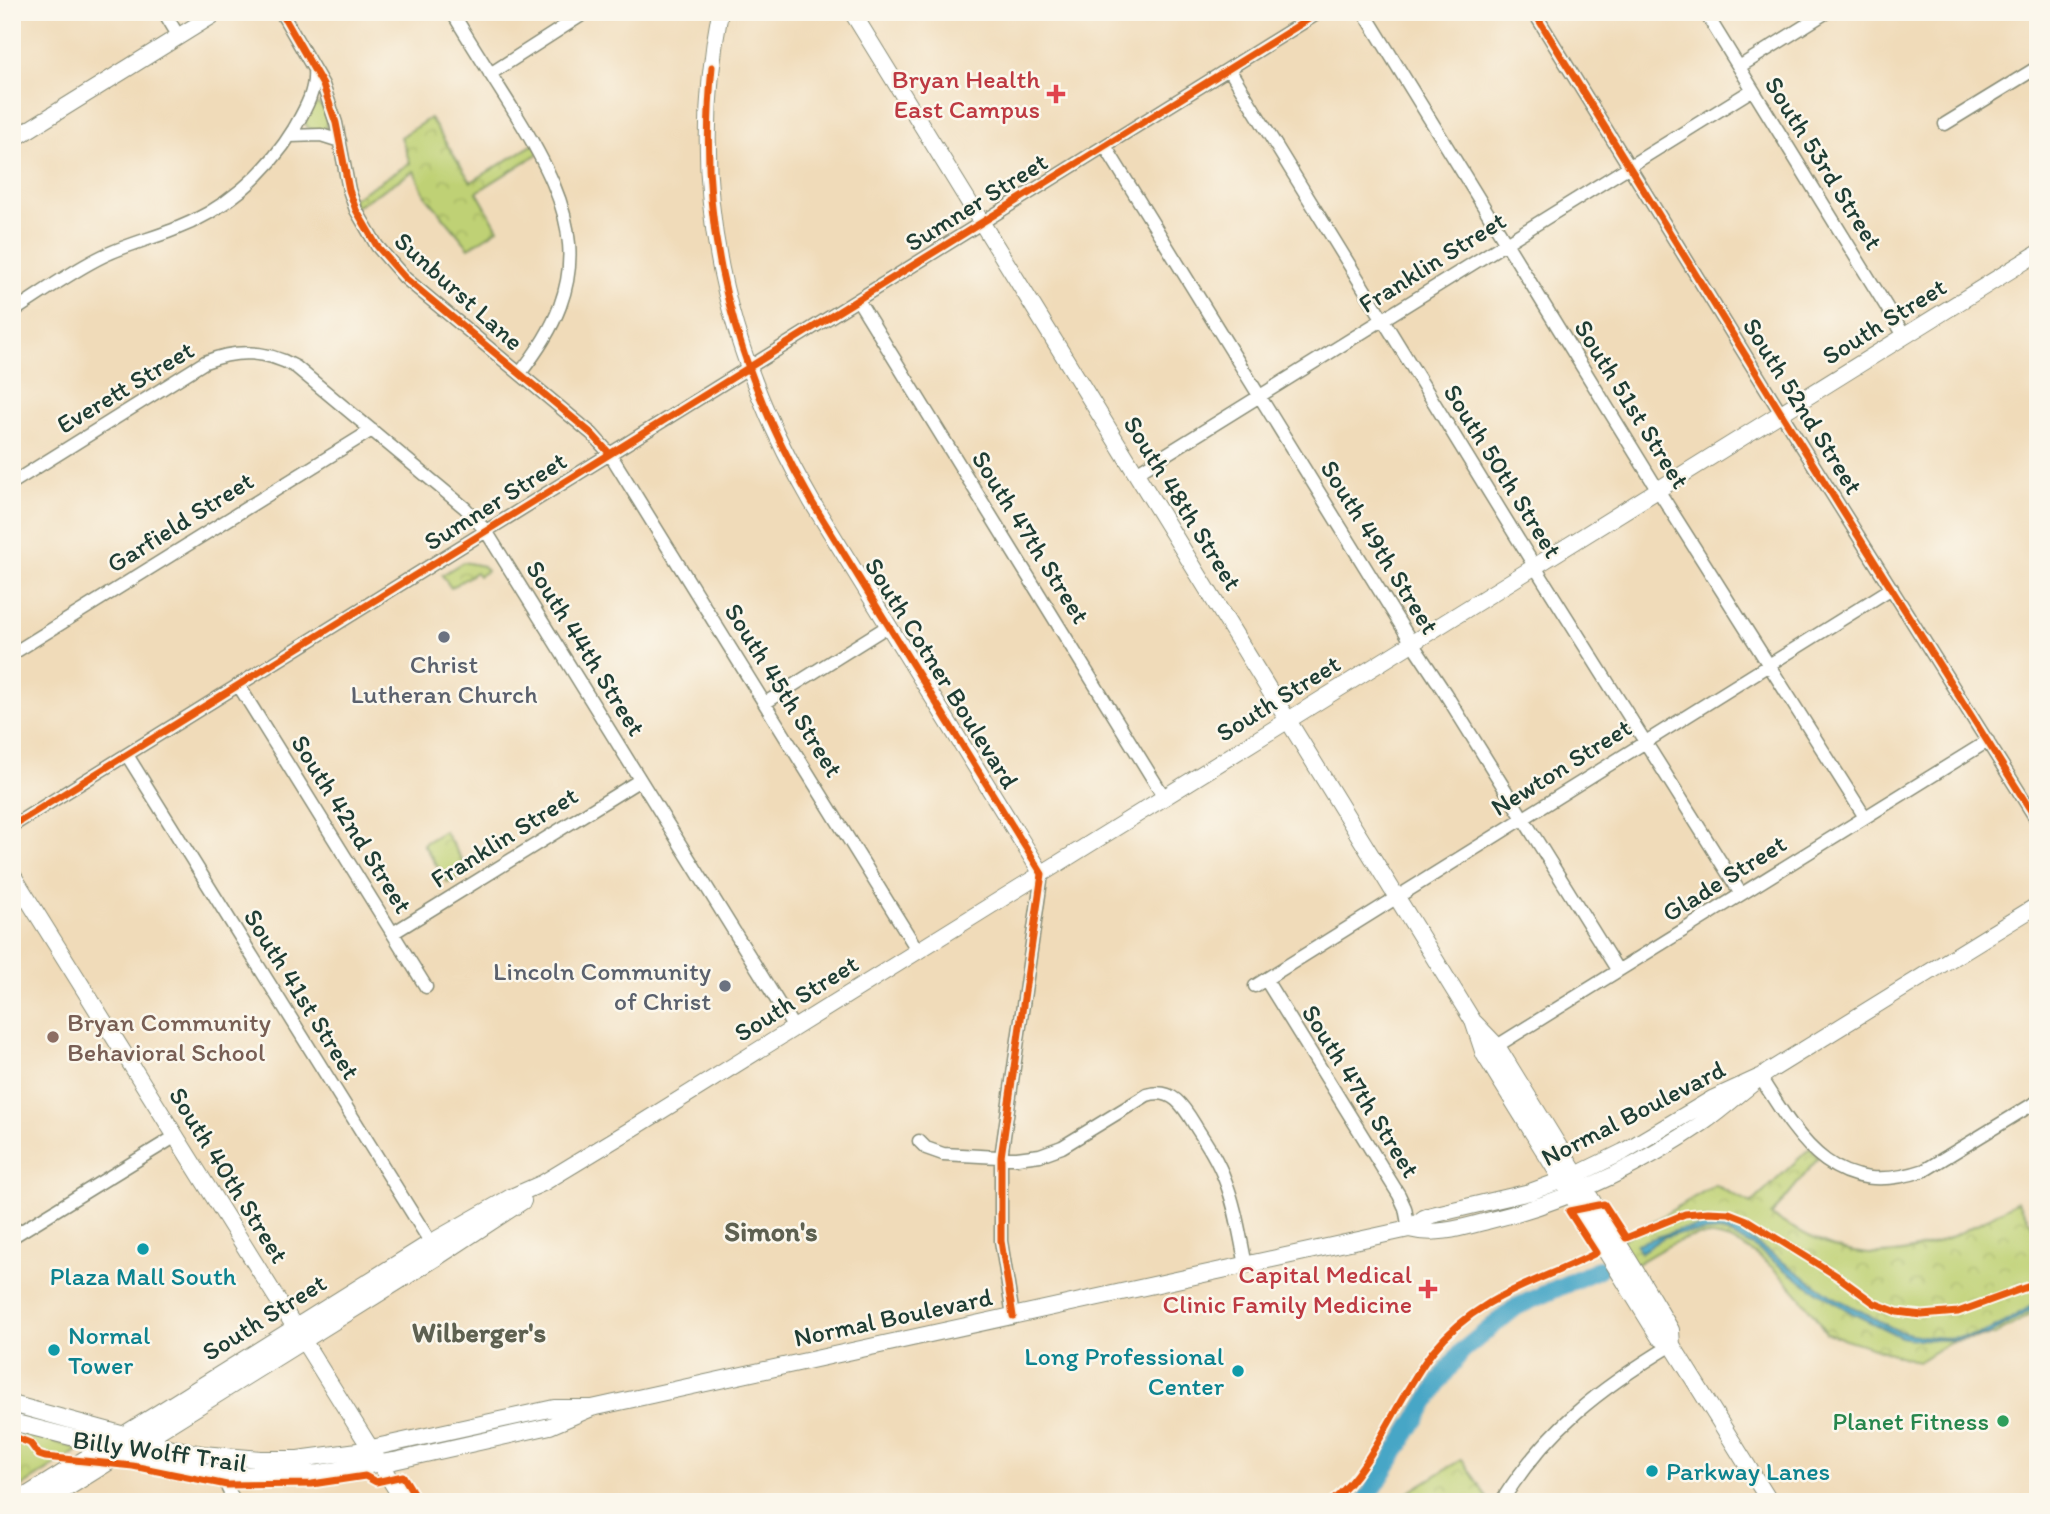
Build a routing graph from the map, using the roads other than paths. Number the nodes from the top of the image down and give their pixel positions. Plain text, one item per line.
1 (164, 12) edge
2 (218, 12) edge
3 (281, 12) edge
4 (452, 12) edge
5 (720, 12) edge
6 (852, 12) edge
7 (1320, 12) edge
8 (1364, 12) edge
9 (1534, 12) edge
10 (1705, 12) edge
11 (1827, 12) edge
12 (585, 13) edge
13 (179, 37) junction
14 (310, 59) junction
15 (1739, 67) junction
16 (2038, 67) edge
17 (1229, 69) junction
18 (490, 74) junction
19 (1752, 90) junction
20 (1945, 124) dead end
21 (289, 136) junction
22 (12, 140) edge
23 (340, 141) junction
24 (1105, 146) junction
25 (1629, 166) junction
26 (982, 223) junction
27 (1506, 243) junction
28 (2038, 253) edge
29 (858, 300) junction
30 (12, 312) edge
31 (1383, 320) junction
32 (1905, 337) junction
33 (269, 355) joint
34 (747, 368) junction
35 (520, 373) junction
36 (1259, 396) junction
37 (1781, 413) junction
38 (372, 430) junction
39 (610, 454) junction
40 (1136, 473) junction
41 (12, 483) edge
42 (1658, 490) junction
43 (486, 531) junction
44 (1535, 567) junction
45 (1892, 588) junction
46 (888, 626) junction
47 (1412, 643) junction
48 (12, 654) edge
49 (1769, 664) junction
50 (239, 685) junction
51 (765, 703) junction
52 (1288, 720) junction
53 (1646, 741) junction
54 (1988, 741) junction
55 (127, 755) junction
56 (640, 780) junction
57 (1164, 797) junction
58 (1865, 817) junction
59 (1523, 818) junction
60 (2038, 822) edge
61 (12, 826) edge
62 (12, 874) edge
63 (1042, 874) junction
64 (1741, 894) junction
65 (1397, 897) junction
66 (2038, 905) edge
67 (393, 933) junction
68 (918, 951) junction
69 (1618, 971) junction
70 (1261, 983) joint
71 (426, 987) dead end
72 (794, 1028) junction
73 (1490, 1050) junction
74 (1760, 1077) junction
75 (2038, 1101) edge
76 (176, 1136) junction
77 (919, 1141) dead end
78 (1001, 1157) junction
79 (1569, 1177) junction
80 (1578, 1193) junction
81 (1409, 1229) junction
82 (12, 1237) edge
83 (435, 1249) junction
84 (1246, 1265) junction
85 (1013, 1316) junction
86 (295, 1326) junction
87 (304, 1340) junction
88 (1672, 1345) junction
89 (12, 1404) edge
90 (592, 1408) junction
91 (12, 1422) edge
92 (121, 1434) junction
93 (144, 1440) junction
94 (103, 1446) junction
95 (371, 1448) junction
96 (125, 1452) junction
97 (380, 1463) junction
98 (226, 1474) junction
99 (54, 1499) edge
100 (16, 1502) edge
101 (235, 1502) edge
102 (404, 1502) edge
103 (1501, 1502) edge
104 (1770, 1502) edge

1 - 13 street
2 - 13 main road
3 - 14 street, Sunburst Lane
4 - 18 street
5 - 34 main road, South Cotner Boulevard
6 - 26 main road, South 48th Street
7 - 17 street, Sumner Street
8 - 27 street, South 51st Street
9 - 25 street, South 52nd Street
10 - 15 street, South 53rd Street
11 - 15 street
12 - 18 street
13 - 22 main road
14 - 21 street
14 - 23 street, Sunburst Lane
15 - 19 street, South 53rd Street
16 - 20 street
17 - 24 street, Sumner Street
17 - 31 street, South 50th Street
18 - 35 street
19 - 25 street, Franklin Street
19 - 32 street, South 53rd Street
21 - 23 street
21 - 30 street
23 - 35 street, Sunburst Lane
24 - 26 street, Sumner Street
24 - 36 street, South 49th Street
25 - 27 street, Franklin Street
25 - 37 street, South 52nd Street
26 - 29 street, Sumner Street
26 - 40 main road, South 48th Street
27 - 31 street, Franklin Street
27 - 42 street, South 51st Street
28 - 32 main road, South Street
29 - 34 street, Sumner Street
29 - 57 street, South 47th Street
31 - 36 street, Franklin Street
31 - 44 street, South 50th Street
32 - 37 main road, South Street
33 - 38 street, South 44th Street
33 - 41 street, Everett Street
34 - 39 street, Sumner Street
34 - 46 main road, South Cotner Boulevard
35 - 39 street, Sunburst Lane
36 - 40 street, Franklin Street
36 - 47 street, South 49th Street
37 - 42 main road, South Street
37 - 45 street, South 52nd Street
38 - 43 street, South 44th Street
38 - 48 street, Garfield Street
39 - 43 street, Sumner Street
39 - 51 street, South 45th Street
40 - 52 main road, South 48th Street
42 - 44 main road, South Street
42 - 49 street, South 51st Street
43 - 50 street, Sumner Street
43 - 56 street, South 44th Street
44 - 47 main road, South Street
44 - 53 street, South 50th Street
45 - 49 street, Newton Street
45 - 54 street, South 52nd Street
46 - 51 street
46 - 63 main road, South Cotner Boulevard
47 - 52 main road, South Street
47 - 59 street, South 49th Street
49 - 53 street, Newton Street
49 - 58 street, South 51st Street
50 - 55 street, Sumner Street
50 - 67 street, South 42nd Street
51 - 68 street, South 45th Street
52 - 57 main road, South Street
52 - 65 main road, South 48th Street
53 - 59 street, Newton Street
53 - 64 street, South 50th Street
54 - 58 street, Glade Street
54 - 60 street, South 52nd Street
55 - 61 street, Sumner Street
55 - 83 street, South 41st Street
56 - 67 street, Franklin Street
56 - 72 street, South 44th Street
57 - 63 main road, South Street
58 - 64 street, Glade Street
59 - 65 street, Newton Street
59 - 69 street, South 49th Street
62 - 76 main road, South 40th Street
63 - 68 main road, South Street
63 - 78 street
64 - 69 street, Glade Street
65 - 70 street, Newton Street
65 - 73 main road, South 48th Street
66 - 74 main road, Normal Boulevard
67 - 71 street, South 42nd Street
68 - 72 main road, South Street
69 - 73 street, Glade Street
70 - 81 street, South 47th Street
72 - 83 main road, South Street
73 - 79 main road, South 48th Street
74 - 75 street
74 - 79 main road, Normal Boulevard
74 - 80 main road, Normal Boulevard
76 - 82 street
76 - 86 main road, South 40th Street
77 - 78 street
78 - 84 street
78 - 85 street
79 - 80 main road, South 48th Street
79 - 81 main road, Normal Boulevard
80 - 81 main road, Normal Boulevard
80 - 88 main road, South 48th Street
81 - 84 main road, Normal Boulevard
83 - 86 main road, South Street
83 - 87 main road, South Street
84 - 85 main road, Normal Boulevard
85 - 90 main road, Normal Boulevard
86 - 87 main road, South 40th Street
86 - 92 main road, South Street
87 - 93 main road, South Street
87 - 95 main road, South 40th Street
88 - 103 street
88 - 104 main road, South 48th Street
89 - 92 main road, Normal Boulevard
90 - 95 main road, Normal Boulevard
90 - 97 main road, Normal Boulevard
91 - 94 main road, Normal Boulevard
92 - 93 main road, Normal Boulevard
92 - 94 main road, South Street
93 - 95 main road, Normal Boulevard
93 - 96 main road, South Street
94 - 96 main road, Normal Boulevard
94 - 100 main road, South Street
95 - 97 main road, South 40th Street
96 - 98 main road, Normal Boulevard
96 - 99 main road, South Street
97 - 98 main road, Normal Boulevard
97 - 102 main road, South 40th Street
98 - 101 street

